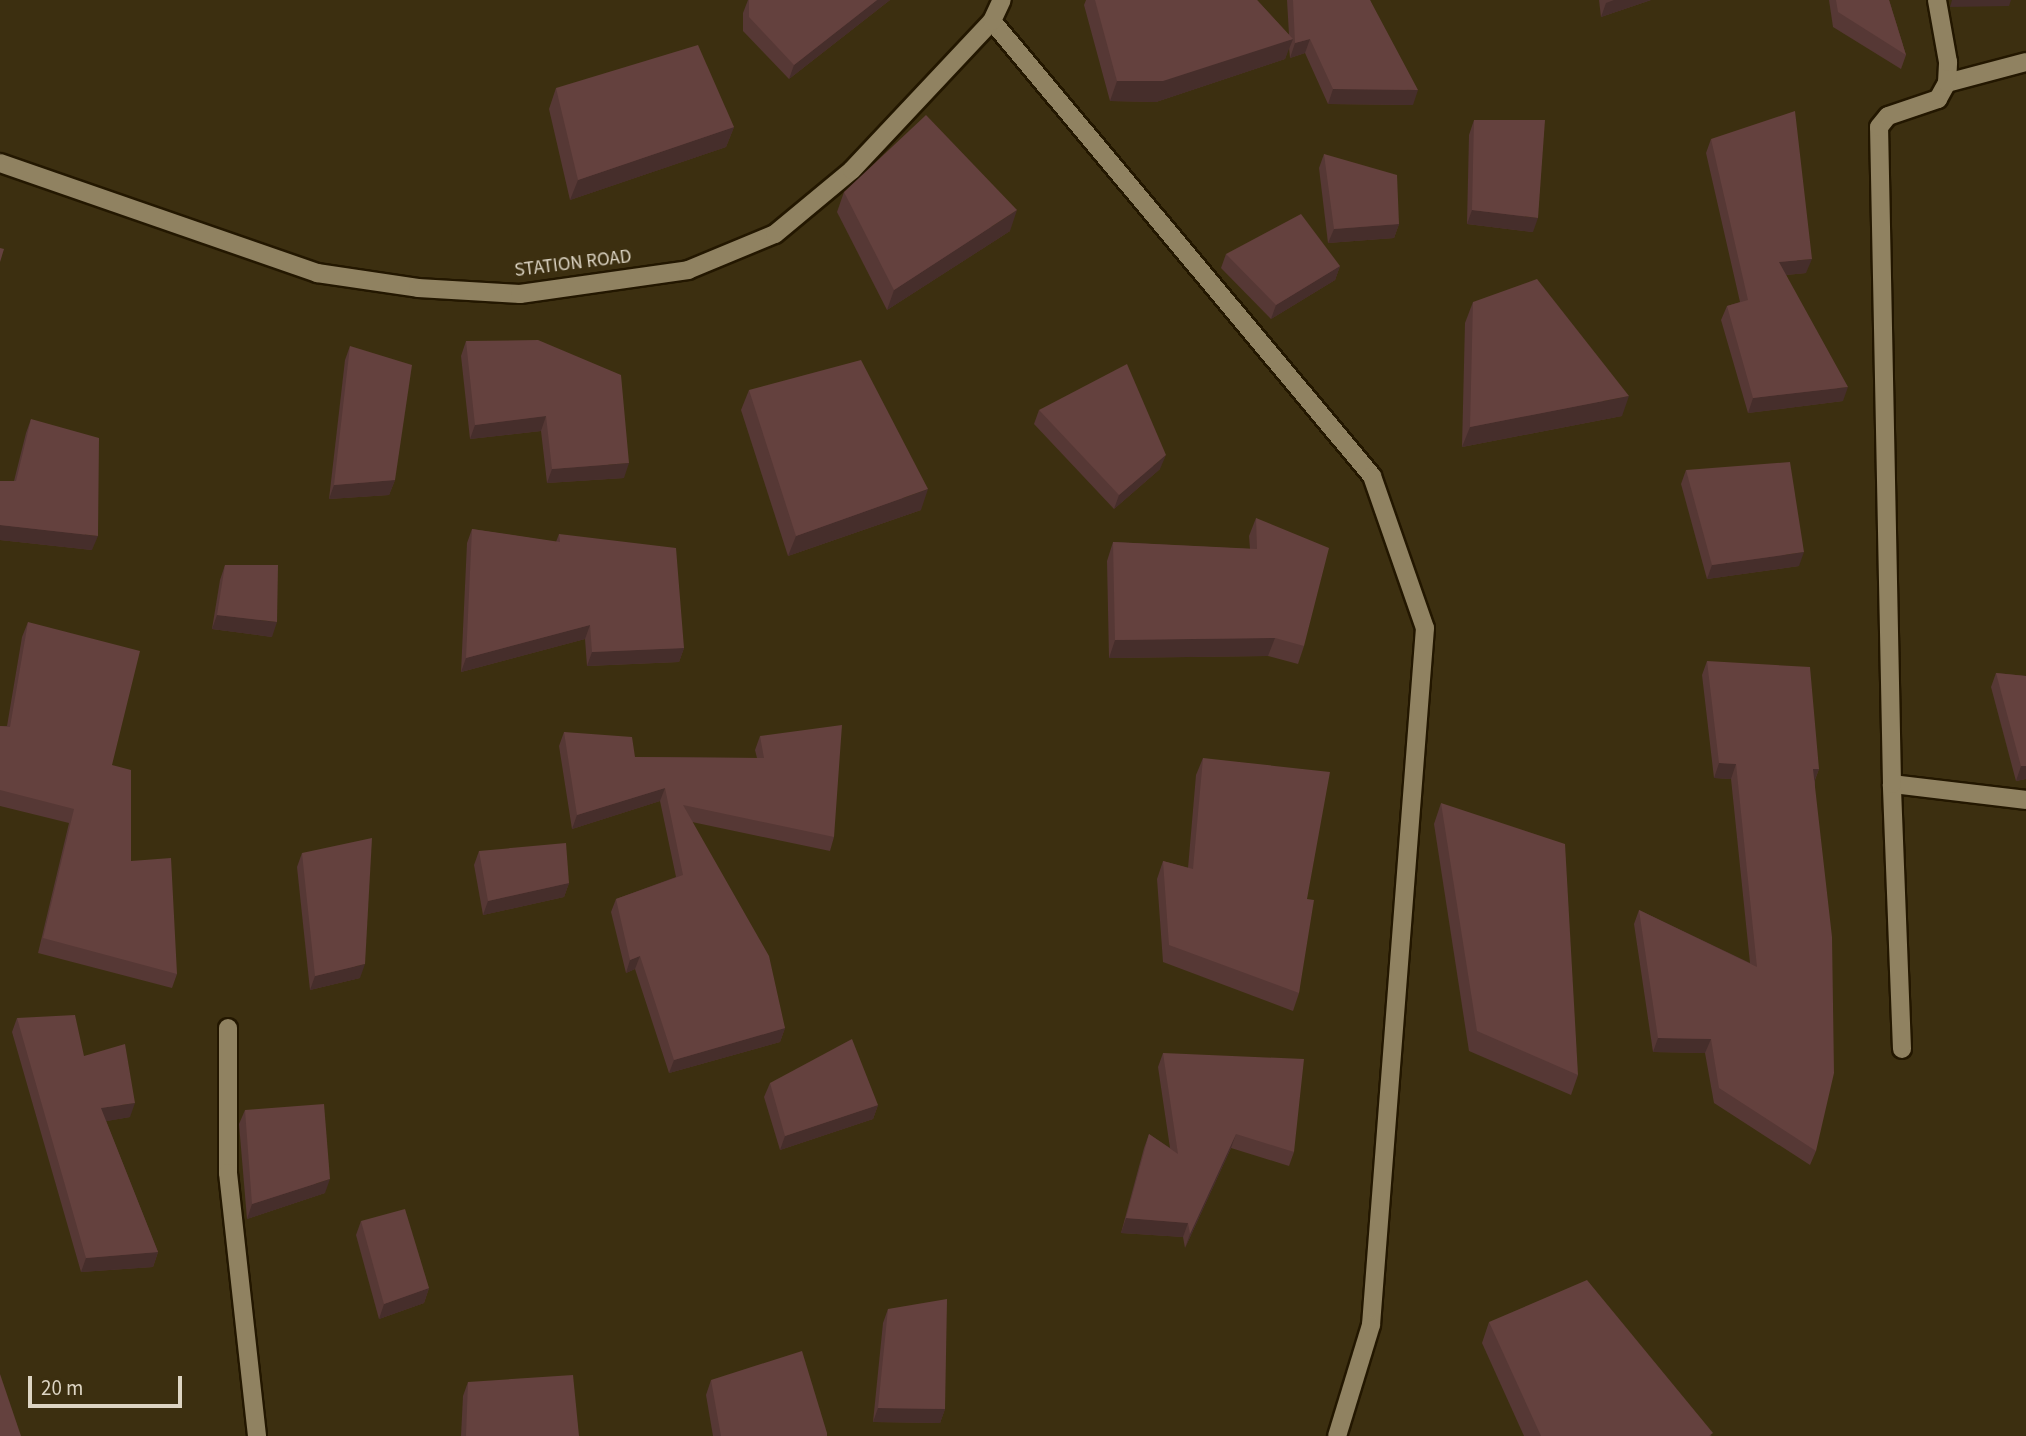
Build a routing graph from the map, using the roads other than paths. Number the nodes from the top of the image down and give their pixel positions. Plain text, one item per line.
1 (1002, 0) edge
2 (1937, 0) edge
3 (992, 21) junction
4 (2026, 62) edge
5 (1947, 83) junction
6 (0, 163) edge
7 (1892, 784) junction
8 (2026, 800) edge
9 (228, 1028) dead end
10 (1902, 1049) dead end
11 (257, 1436) edge
12 (1337, 1436) edge

1 - 3 street, STATION ROAD
2 - 5 street
3 - 6 street, STATION ROAD
3 - 12 street
4 - 5 street
5 - 7 street
7 - 8 street
7 - 10 street
9 - 11 street

